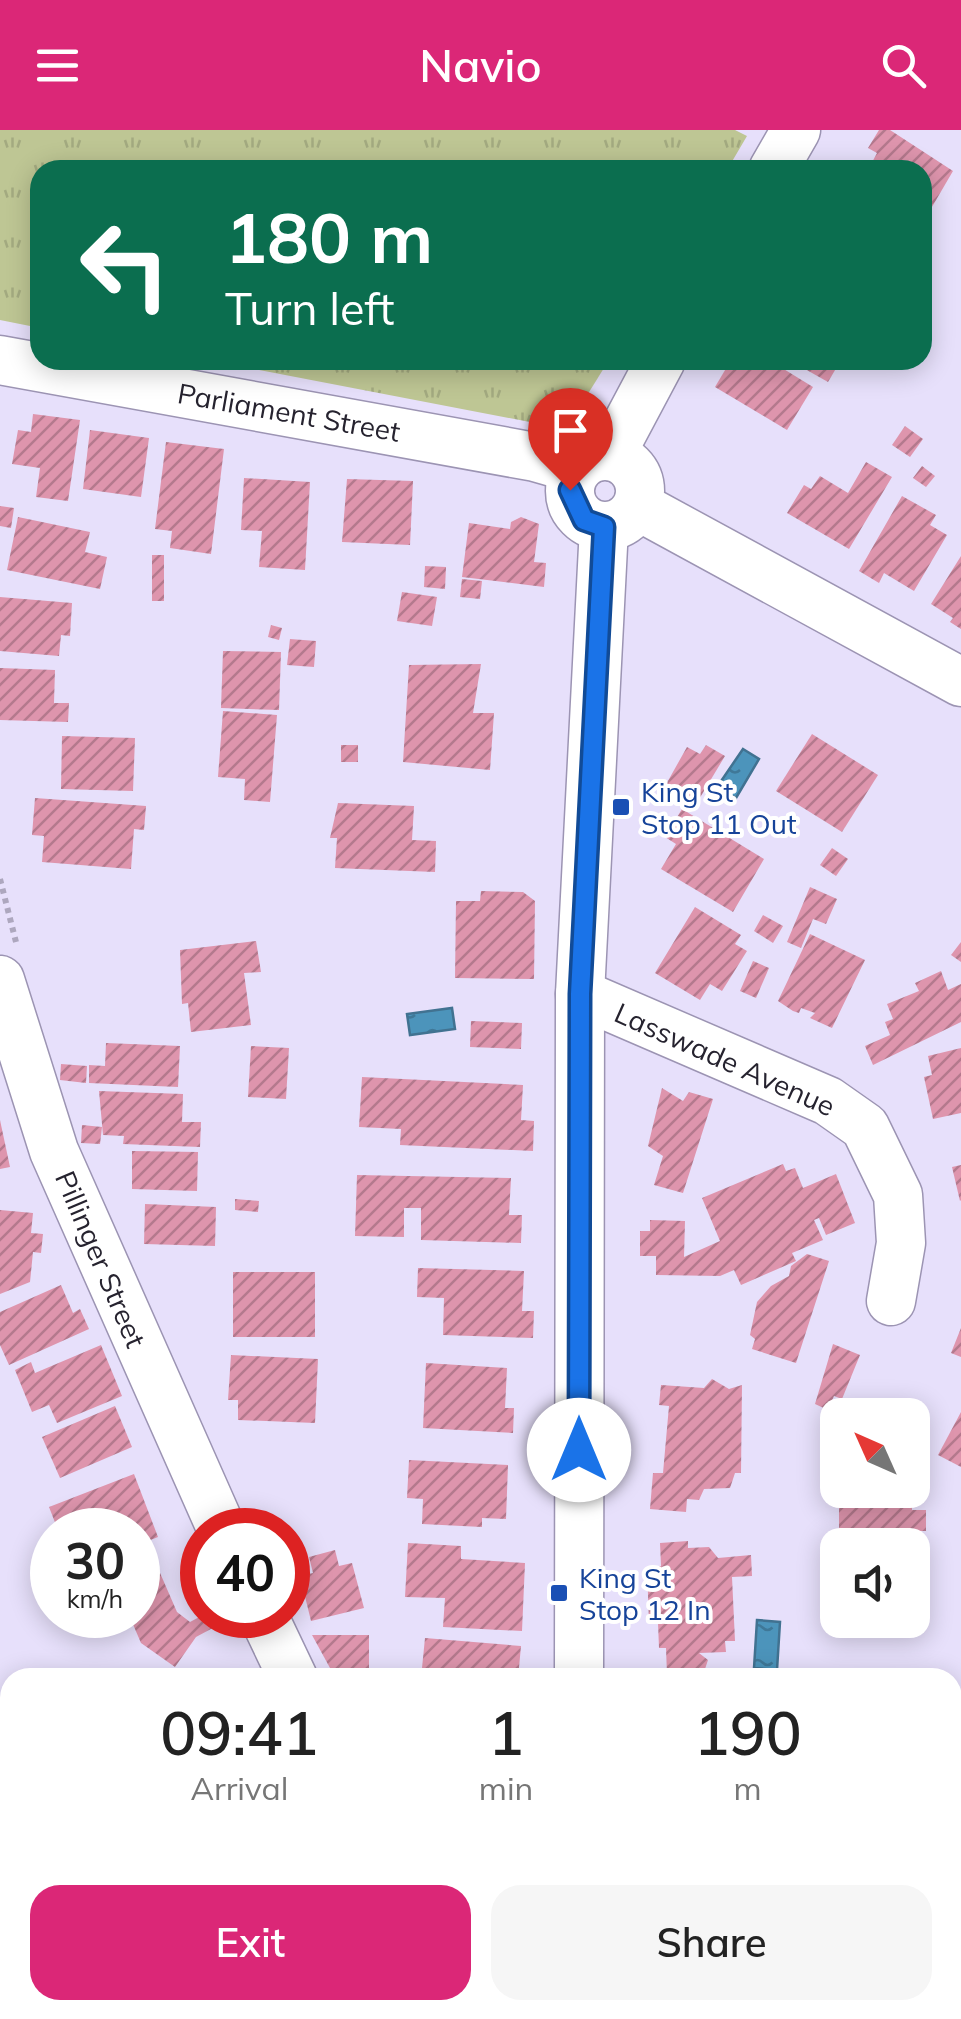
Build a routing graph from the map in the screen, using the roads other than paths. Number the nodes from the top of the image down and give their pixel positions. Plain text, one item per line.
1 (796, 130) edge
2 (779, 160) edge
3 (0, 360) edge
4 (30, 365) edge
5 (56, 370) edge
6 (654, 370) edge
7 (594, 463) junction
8 (621, 516) junction
9 (961, 682) edge
10 (0, 980) edge
11 (580, 994) junction
12 (891, 1301) dead end
13 (212, 1508) edge
14 (274, 1638) edge
15 (288, 1668) edge
16 (578, 1668) edge

1 - 2 street
3 - 4 street, Parliament Street
5 - 7 street, Parliament Street
6 - 7 street
7 - 8 street
8 - 9 street
8 - 11 street
10 - 13 street, Pillinger Street
11 - 12 street, Lasswade Avenue
11 - 16 street
14 - 15 street

